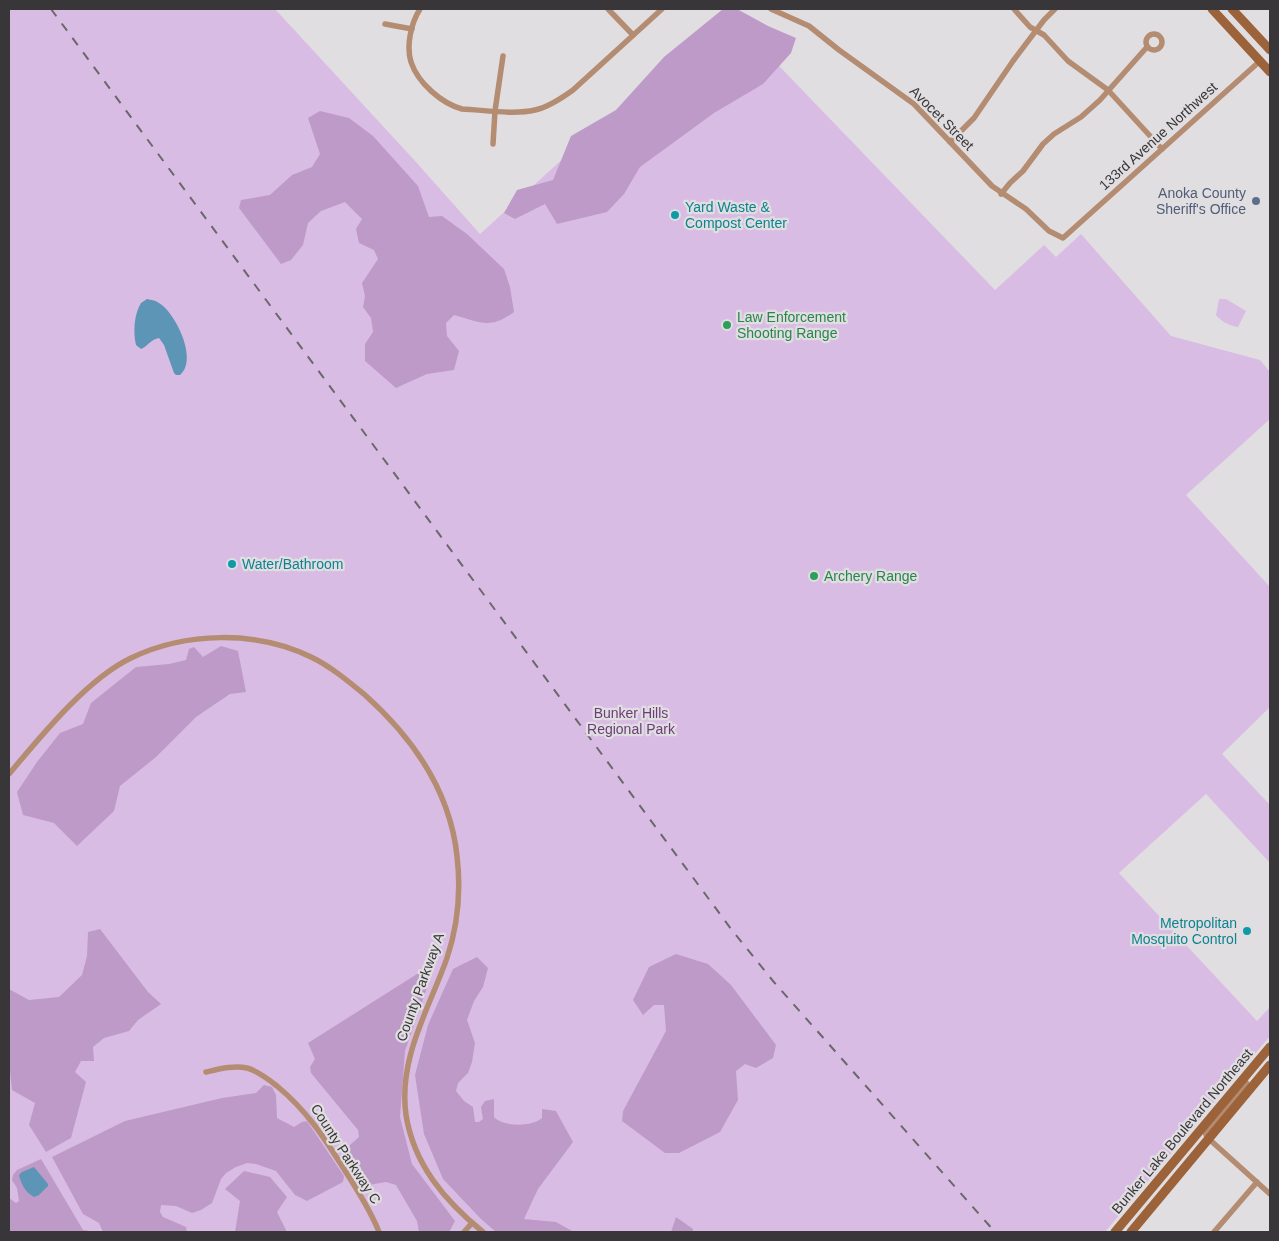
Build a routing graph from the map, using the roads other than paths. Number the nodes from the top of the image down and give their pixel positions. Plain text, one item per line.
1 (420, 9) edge
2 (608, 9) edge
3 (662, 9) edge
4 (772, 9) edge
5 (1014, 9) edge
6 (1055, 9) edge
7 (1212, 9) edge
8 (1232, 9) edge
9 (384, 24) dead end
10 (412, 29) junction
11 (1036, 31) junction
12 (633, 35) junction
13 (1147, 47) dead end
14 (1270, 51) edge
15 (503, 56) dead end
16 (1260, 61) junction
17 (1270, 72) edge
18 (1108, 90) junction
19 (495, 111) junction
20 (950, 142) junction
21 (493, 144) dead end
22 (1162, 149) junction
23 (1001, 194) junction
24 (1063, 238) joint
25 (9, 774) edge
26 (1270, 1047) edge
27 (1264, 1054) junction
28 (1270, 1065) edge
29 (206, 1072) dead end
30 (1209, 1139) junction
31 (1257, 1182) junction
32 (1270, 1194) edge
33 (472, 1222) junction
34 (379, 1232) edge
35 (464, 1232) edge
36 (483, 1232) edge
37 (1115, 1232) edge
38 (1131, 1232) edge
39 (1214, 1232) edge

1 - 10 street
2 - 12 street
3 - 12 street
4 - 20 street, Avocet Street
5 - 11 street
6 - 11 street
7 - 16 main road
8 - 14 main road
9 - 10 street
10 - 19 street
11 - 18 street
11 - 20 street
12 - 19 street
13 - 18 street
14 - 16 street, 133rd Avenue Northwest
15 - 19 street
16 - 17 main road
16 - 22 street, 133rd Avenue Northwest
18 - 22 street
18 - 23 street
19 - 21 street
20 - 23 street, Avocet Street
22 - 24 street, 133rd Avenue Northwest
23 - 24 street, Avocet Street
25 - 33 street, County Parkway A
26 - 27 main road, Bunker Lake Boulevard Northeast
27 - 30 street
27 - 37 main road, Bunker Lake Boulevard Northeast
28 - 30 main road
29 - 34 street, County Parkway C
30 - 31 street
30 - 38 main road
31 - 32 street
31 - 39 street
33 - 35 street
33 - 36 street, County Parkway A

